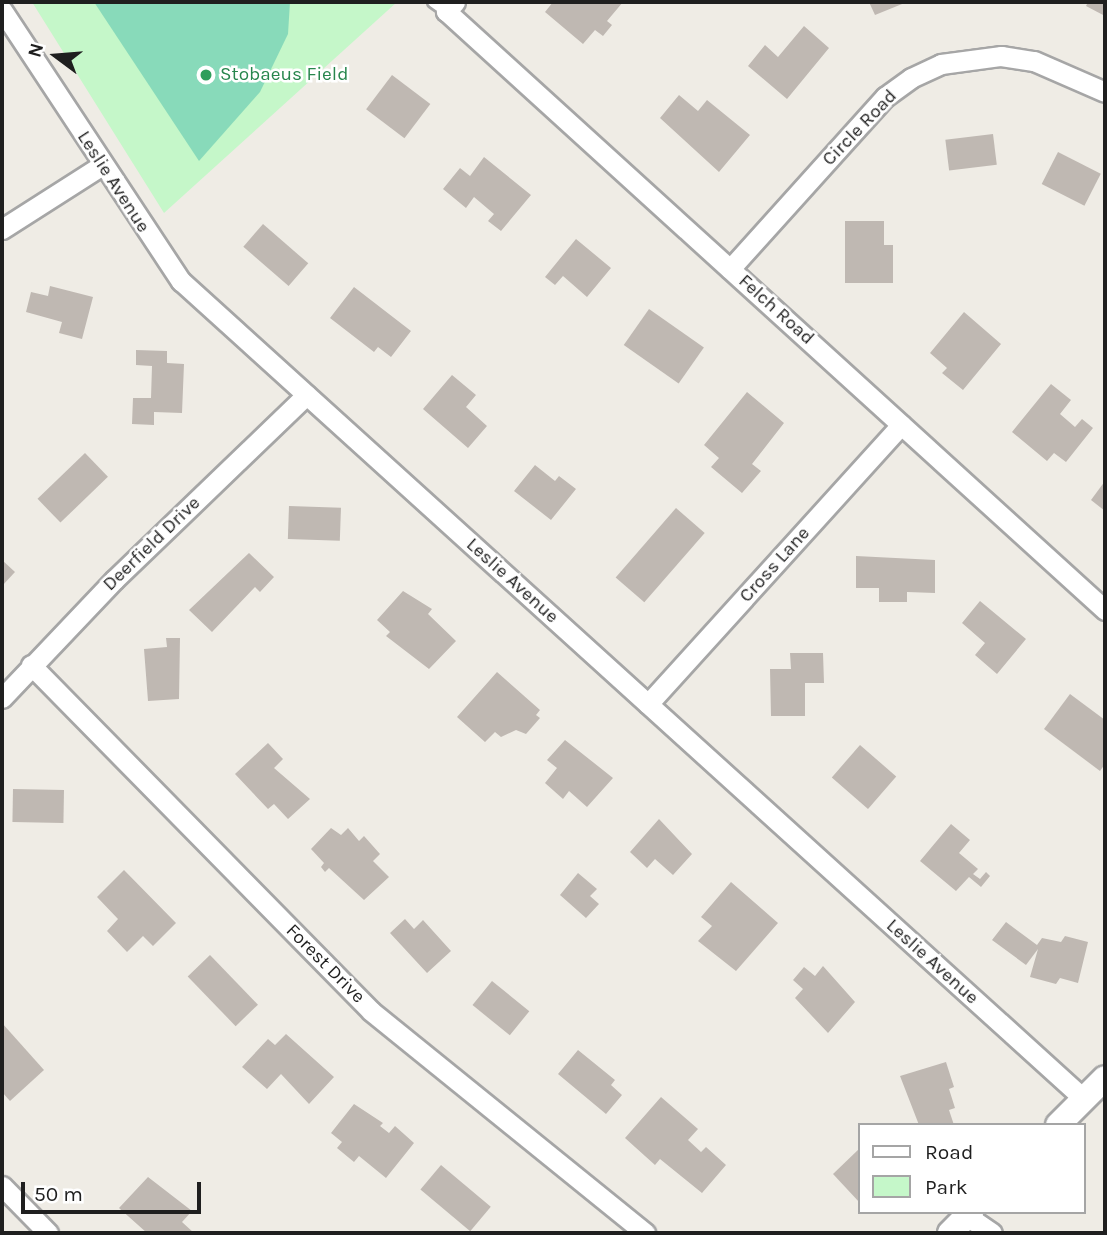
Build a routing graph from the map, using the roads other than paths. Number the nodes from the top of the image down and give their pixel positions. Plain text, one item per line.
1 (445, 5) edge
2 (2, 10) edge
3 (1105, 92) edge
4 (102, 165) junction
5 (2, 229) edge
6 (730, 269) junction
7 (306, 395) junction
8 (901, 425) junction
9 (1105, 610) edge
10 (31, 665) junction
11 (2, 698) edge
12 (648, 704) junction
13 (1105, 1078) edge
14 (1084, 1099) junction
15 (1060, 1123) edge
16 (2, 1186) edge
17 (963, 1220) edge
18 (48, 1233) edge
19 (645, 1233) edge
20 (992, 1233) edge

1 - 6 street, Felch Road
2 - 4 street, Leslie Avenue
3 - 6 street, Circle Road
4 - 5 street
4 - 7 street, Leslie Avenue
6 - 8 street, Felch Road
7 - 10 street, Deerfield Drive
7 - 12 street, Leslie Avenue
8 - 9 street, Felch Road
8 - 12 street, Cross Lane
10 - 11 street, Deerfield Drive
10 - 19 street, Forest Drive
12 - 14 street, Leslie Avenue
13 - 14 street
14 - 15 street
16 - 18 street
17 - 20 street

